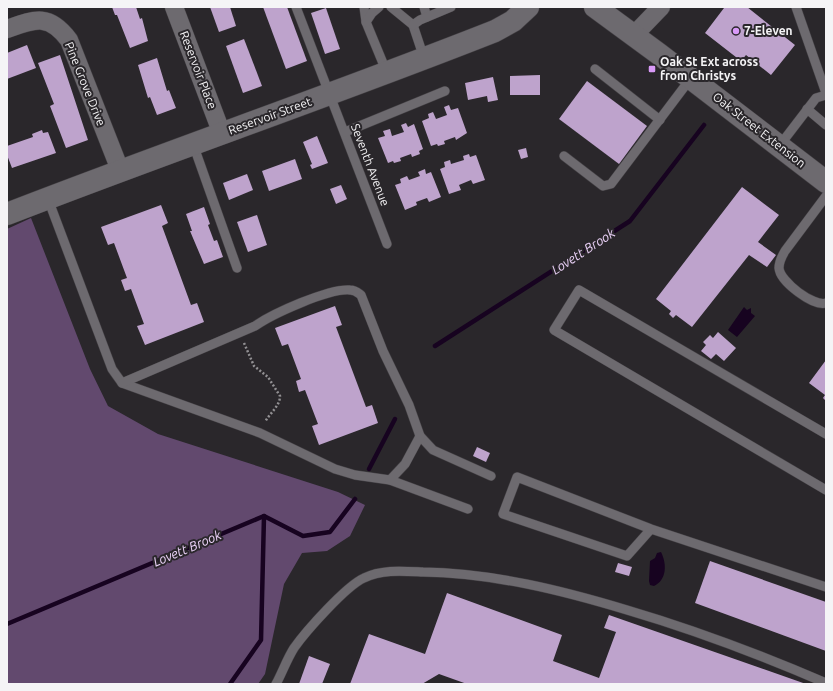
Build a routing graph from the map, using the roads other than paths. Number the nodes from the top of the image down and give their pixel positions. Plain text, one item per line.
1 (174, 7) edge
2 (296, 7) edge
3 (364, 7) edge
4 (380, 7) edge
5 (391, 7) edge
6 (424, 7) edge
7 (451, 7) edge
8 (528, 7) edge
9 (595, 7) edge
10 (661, 7) edge
11 (796, 7) edge
12 (428, 17) junction
13 (366, 22) junction
14 (413, 25) junction
15 (7, 29) edge
16 (634, 35) junction
17 (424, 58) junction
18 (595, 69) dead end
19 (822, 69) edge
20 (387, 73) junction
21 (691, 78) junction
22 (445, 92) dead end
23 (330, 94) junction
24 (826, 94) edge
25 (807, 109) junction
26 (660, 120) junction
27 (826, 125) edge
28 (345, 132) junction
29 (222, 134) junction
30 (194, 144) junction
31 (780, 145) junction
32 (564, 156) dead end
33 (120, 170) junction
34 (826, 182) edge
35 (826, 196) edge
36 (47, 198) junction
37 (7, 214) edge
38 (387, 244) dead end
39 (238, 268) dead end
40 (826, 303) edge
41 (122, 383) junction
42 (826, 434) edge
43 (420, 436) junction
44 (491, 476) dead end
45 (390, 480) junction
46 (826, 490) edge
47 (468, 509) dead end
48 (651, 529) junction
49 (826, 587) edge
50 (826, 683) edge
51 (276, 684) edge

1 - 29 street, Reservoir Place
2 - 23 lane, Seventh Avenue
3 - 13 lane
4 - 13 lane
5 - 14 lane
6 - 12 lane
7 - 12 lane
8 - 17 street, Reservoir Street
9 - 16 street, Oak Street Extension
10 - 16 street
11 - 19 lane
12 - 14 lane
13 - 20 lane
14 - 17 lane
15 - 33 street, Pine Grove Drive
16 - 21 street, Oak Street Extension
17 - 20 street, Reservoir Street
18 - 26 lane
19 - 24 lane
20 - 23 street, Reservoir Street
21 - 26 lane
21 - 31 street, Oak Street Extension
22 - 28 lane
23 - 28 lane, Seventh Avenue
23 - 29 street, Reservoir Street
24 - 25 lane
25 - 27 lane
25 - 31 lane
26 - 32 lane
28 - 38 lane, Seventh Avenue
29 - 30 street, Reservoir Street
30 - 33 street, Reservoir Street
30 - 39 lane
31 - 34 street, Oak Street Extension
33 - 36 street, Reservoir Street
35 - 40 lane
36 - 37 street, Reservoir Street
36 - 41 lane
41 - 43 lane
41 - 45 lane
42 - 46 lane
43 - 44 lane
43 - 45 lane
45 - 47 lane
48 - 48 lane
48 - 49 lane
50 - 51 lane

